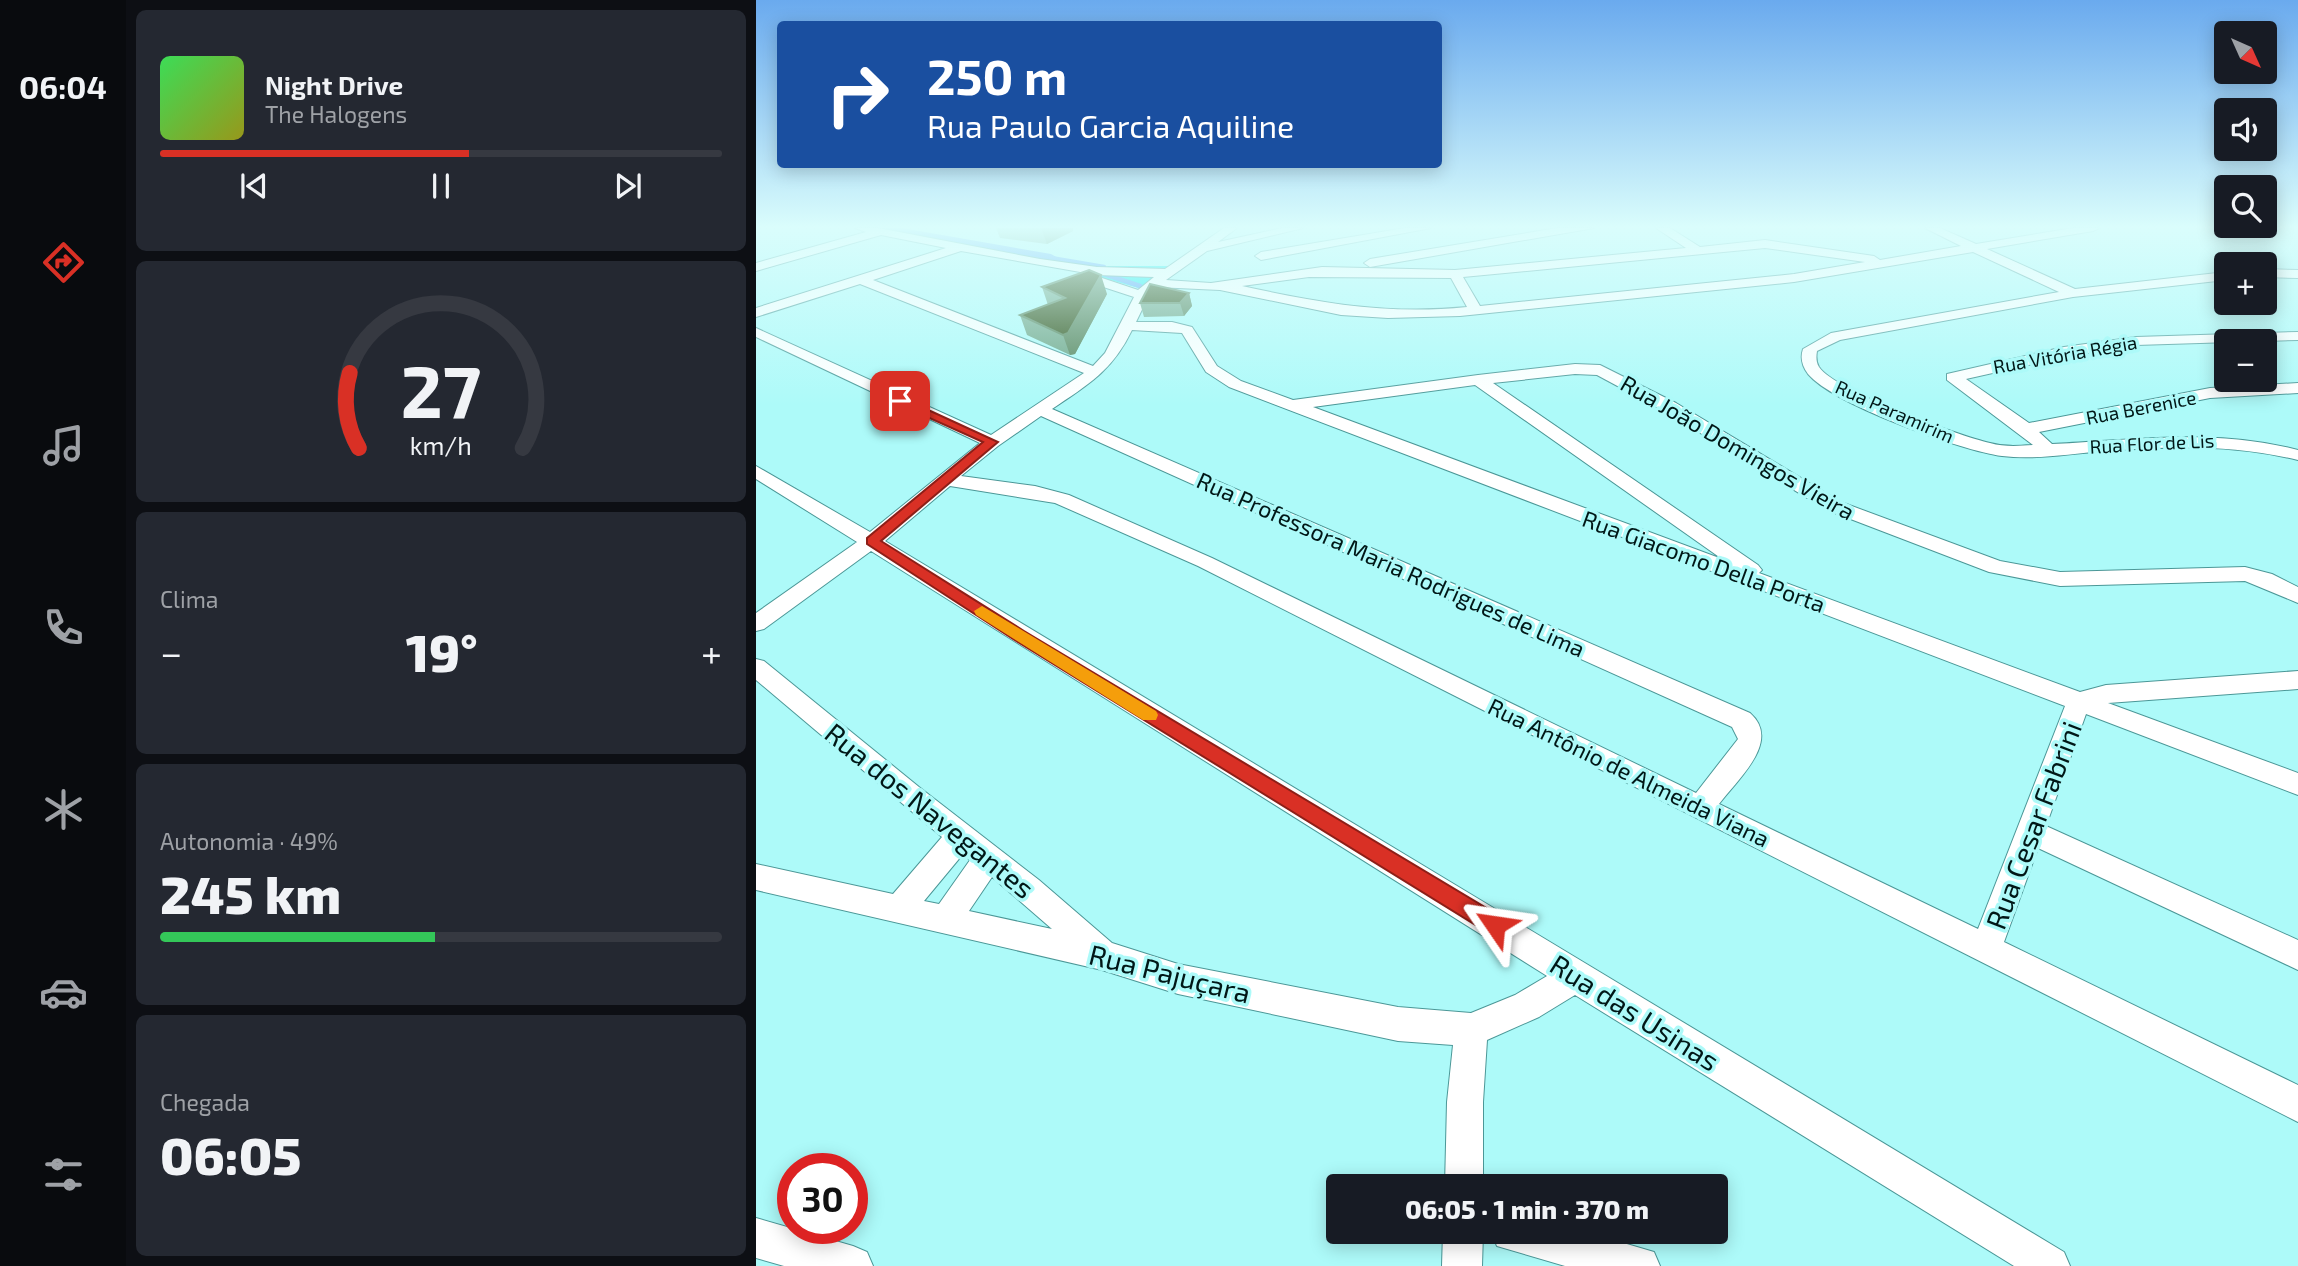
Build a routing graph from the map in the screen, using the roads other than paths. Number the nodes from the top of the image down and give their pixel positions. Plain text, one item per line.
1 (838, 287) edge
2 (878, 287) edge
3 (1138, 287) edge
4 (1148, 287) edge
5 (1181, 287) edge
6 (1226, 287) edge
7 (1463, 287) edge
8 (1704, 287) edge
9 (2060, 287) edge
10 (2126, 287) edge
11 (1146, 289) junction
12 (2073, 293) junction
13 (1476, 310) junction
14 (756, 313) edge
15 (1128, 326) junction
16 (756, 332) edge
17 (2296, 337) edge
18 (1096, 372) junction
19 (1478, 380) junction
20 (2298, 388) edge
21 (1293, 405) junction
22 (1041, 410) junction
23 (2026, 429) junction
24 (992, 442) junction
25 (2047, 449) junction
26 (2298, 455) edge
27 (756, 471) edge
28 (946, 480) junction
29 (872, 541) junction
30 (1773, 586) junction
31 (2298, 596) edge
32 (756, 624) edge
33 (756, 667) edge
34 (2298, 680) edge
35 (2079, 701) junction
36 (2298, 784) edge
37 (1701, 807) junction
38 (2030, 831) junction
39 (961, 836) junction
40 (989, 857) junction
41 (756, 877) edge
42 (900, 908) junction
43 (945, 920) junction
44 (1986, 948) junction
45 (1102, 954) junction
46 (2298, 955) edge
47 (1577, 976) junction
48 (1471, 1030) junction
49 (2298, 1104) edge
50 (1464, 1174) edge
51 (756, 1238) edge
52 (1463, 1244) edge
53 (1557, 1244) edge
54 (853, 1266) edge
55 (1462, 1266) edge
56 (1640, 1266) edge
57 (2050, 1266) edge

1 - 14 street
2 - 18 street
3 - 11 street
4 - 11 street
5 - 11 street
6 - 13 street
7 - 13 street
8 - 13 street
9 - 12 street
10 - 12 street, Rua Paramirim
11 - 15 street
12 - 25 street, Rua Paramirim
15 - 18 street
15 - 21 street, Rua Giacomo Della Porta
16 - 24 street
17 - 23 street, Rua Vitória Régia
18 - 22 street
19 - 21 street, Rua João Domingos Vieira
19 - 30 street
19 - 31 street, Rua João Domingos Vieira
20 - 23 street, Rua Berenice
21 - 30 street, Rua Giacomo Della Porta
22 - 24 street
22 - 37 street, Rua Professora Maria Rodrigues de Lima
23 - 25 street, Rua Vitória Régia
24 - 28 street
25 - 26 street, Rua Flor de Lis
27 - 29 street, Rua das Usinas
28 - 29 street
28 - 37 street, Rua Antônio de Almeida Viana
29 - 32 street
29 - 47 street, Rua das Usinas
30 - 35 street, Rua Giacomo Della Porta
33 - 39 street, Rua dos Navegantes
34 - 35 street
35 - 36 street, Rua Giacomo Della Porta
35 - 38 street, Rua Cesar Fabrini
37 - 44 street, Rua Antônio de Almeida Viana
38 - 44 street, Rua Cesar Fabrini
38 - 46 street
39 - 40 street, Rua dos Navegantes
39 - 42 street
40 - 43 street
40 - 45 street, Rua dos Navegantes
41 - 42 street, Rua Pajuçara
42 - 43 street, Rua Pajuçara
43 - 45 street, Rua Pajuçara
44 - 49 street, Rua Antônio de Almeida Viana
45 - 48 street, Rua Pajuçara
47 - 48 street, Rua Pajuçara
47 - 57 street, Rua das Usinas
48 - 50 street
51 - 54 street
52 - 55 street
53 - 56 street

